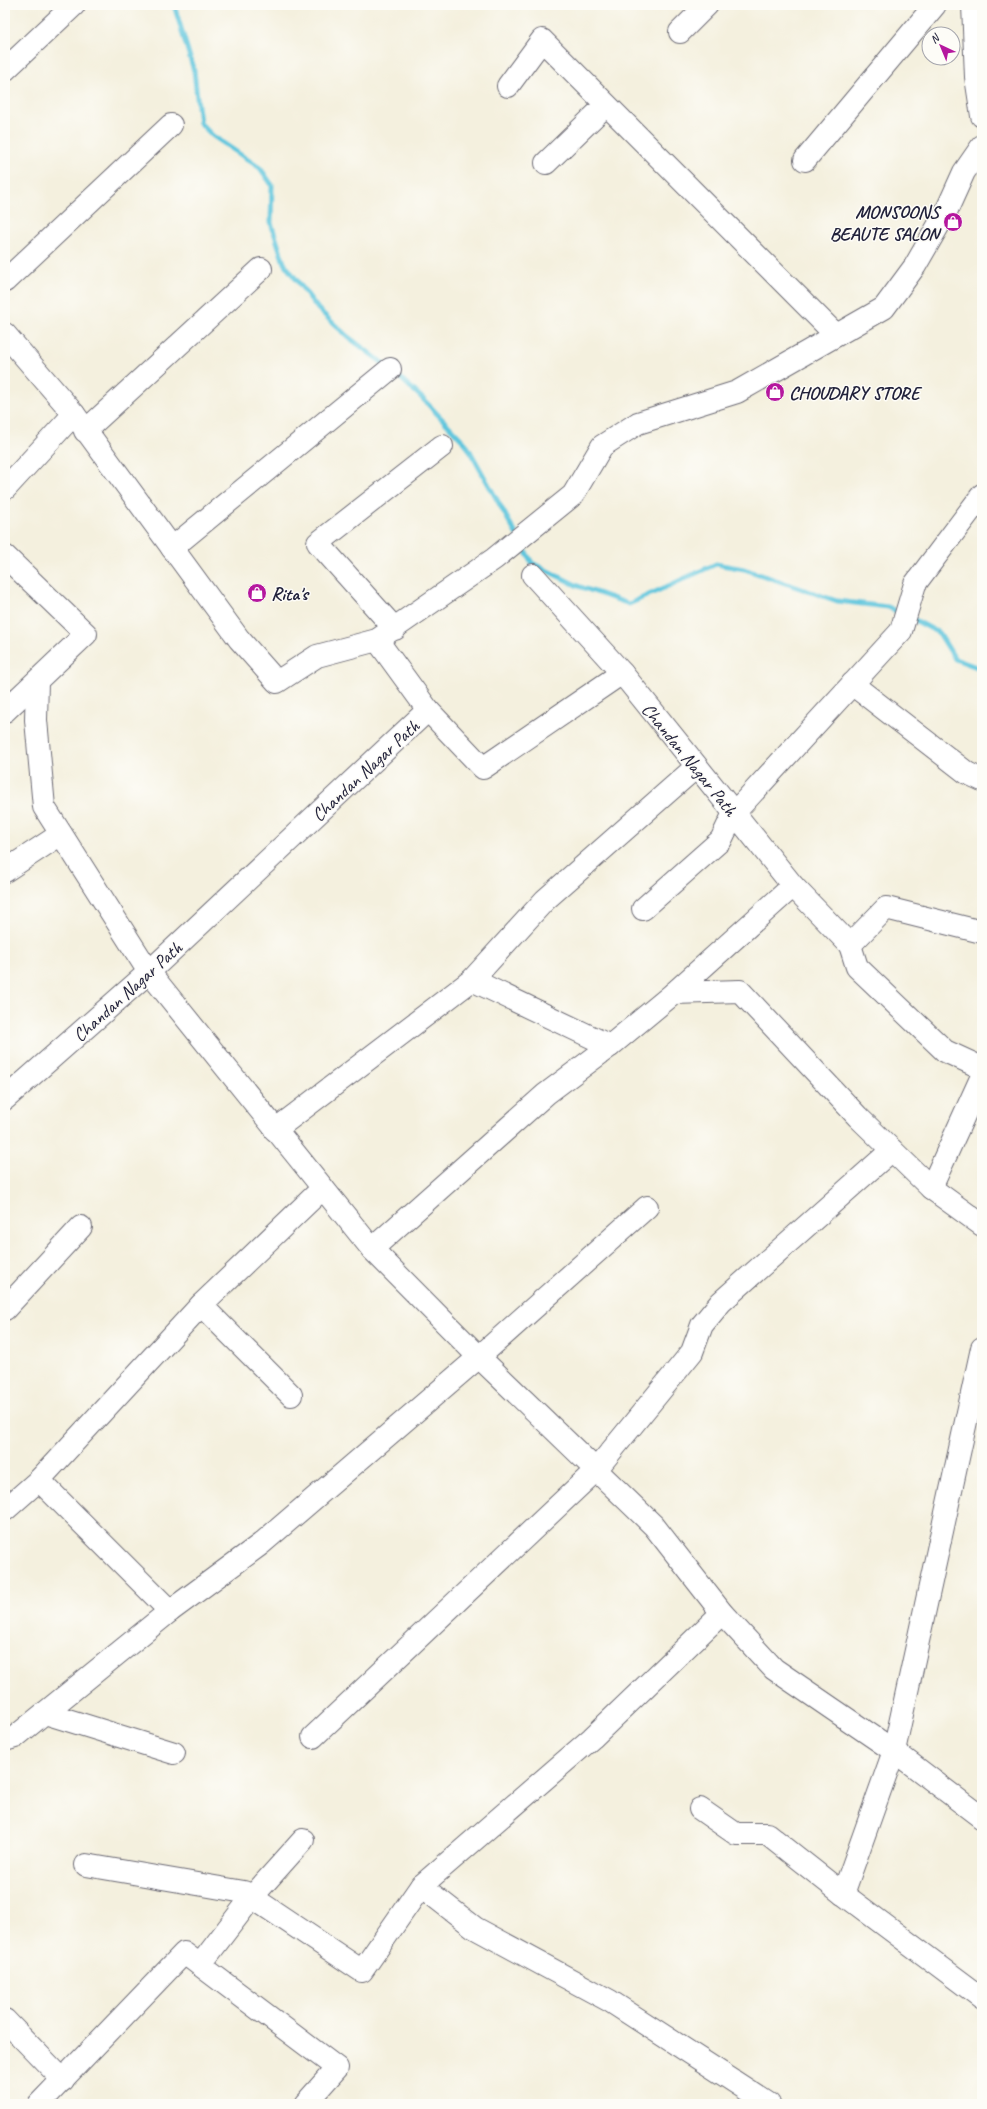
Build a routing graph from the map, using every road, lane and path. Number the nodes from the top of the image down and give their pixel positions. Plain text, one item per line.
1 (74, 5) edge
2 (707, 5) edge
3 (935, 5) edge
4 (973, 5) edge
5 (680, 32) dead end
6 (5, 70) edge
7 (508, 86) dead end
8 (606, 105) junction
9 (982, 116) edge
10 (171, 125) dead end
11 (982, 146) edge
12 (805, 160) dead end
13 (546, 163) dead end
14 (261, 269) dead end
15 (5, 281) edge
16 (5, 334) edge
17 (836, 335) junction
18 (390, 369) dead end
19 (80, 422) junction
20 (442, 446) dead end
21 (5, 489) edge
22 (981, 499) edge
23 (172, 548) junction
24 (5, 556) edge
25 (533, 575) dead end
26 (396, 629) junction
27 (377, 640) junction
28 (622, 673) junction
29 (37, 681) junction
30 (852, 684) junction
31 (428, 710) junction
32 (5, 711) edge
33 (696, 766) junction
34 (982, 780) edge
35 (734, 813) junction
36 (61, 834) junction
37 (5, 871) edge
38 (793, 886) junction
39 (643, 909) dead end
40 (982, 932) edge
41 (850, 945) junction
42 (149, 972) junction
43 (472, 980) junction
44 (674, 993) junction
45 (610, 1046) junction
46 (982, 1068) edge
47 (982, 1076) edge
48 (5, 1099) edge
49 (275, 1130) junction
50 (892, 1150) junction
51 (323, 1188) junction
52 (931, 1188) junction
53 (647, 1207) dead end
54 (982, 1225) edge
55 (81, 1227) dead end
56 (372, 1249) junction
57 (201, 1305) junction
58 (5, 1309) edge
59 (982, 1353) edge
60 (479, 1358) junction
61 (291, 1395) dead end
62 (595, 1470) junction
63 (39, 1480) junction
64 (5, 1510) edge
65 (170, 1611) junction
66 (722, 1613) junction
67 (45, 1713) junction
68 (313, 1737) dead end
69 (5, 1740) edge
70 (894, 1751) junction
71 (174, 1753) dead end
72 (700, 1809) dead end
73 (982, 1818) edge
74 (303, 1840) dead end
75 (86, 1865) dead end
76 (421, 1886) junction
77 (843, 1894) junction
78 (252, 1898) junction
79 (200, 1965) junction
80 (982, 1998) edge
81 (5, 2020) edge
82 (63, 2080) junction
83 (39, 2104) edge
84 (305, 2104) edge
85 (769, 2104) edge

1 - 6 street
2 - 5 street
3 - 12 street
4 - 9 street
7 - 8 street
8 - 13 street
8 - 17 street
10 - 15 street
11 - 17 street
14 - 19 street
16 - 19 street
17 - 26 street
18 - 23 street
19 - 21 street
19 - 23 street
20 - 26 street
22 - 30 street
23 - 27 street
24 - 29 street
25 - 28 street
26 - 27 street
27 - 31 street
28 - 31 street, Chandan Nagar Path
28 - 33 street, Chandan Nagar Path
29 - 32 street
29 - 36 street
30 - 34 street
30 - 35 street
31 - 42 street, Chandan Nagar Path
33 - 35 street, Chandan Nagar Path
33 - 43 street
35 - 38 street, Chandan Nagar Path
35 - 39 street
36 - 37 street
36 - 42 street
38 - 41 street, Chandan Nagar Path
38 - 44 street
40 - 41 street
41 - 46 street
42 - 48 street, Chandan Nagar Path
42 - 49 street
43 - 45 street
43 - 49 street
44 - 45 street
44 - 50 street
45 - 56 street
47 - 52 street
49 - 51 street
50 - 52 street
50 - 62 street
51 - 56 street
51 - 57 street
52 - 54 street
53 - 60 street
55 - 58 street
56 - 60 street
57 - 61 street
57 - 63 street
59 - 70 street
60 - 62 street
60 - 65 street
62 - 66 street
62 - 68 street
63 - 64 street
63 - 65 street
65 - 67 street
66 - 70 street
66 - 76 street
67 - 69 street
67 - 71 street
70 - 73 street
70 - 77 street
72 - 77 street
74 - 78 street
75 - 78 street
76 - 78 street
76 - 85 street
77 - 80 street
78 - 79 street
79 - 82 street
79 - 84 street
81 - 82 street
82 - 83 street

